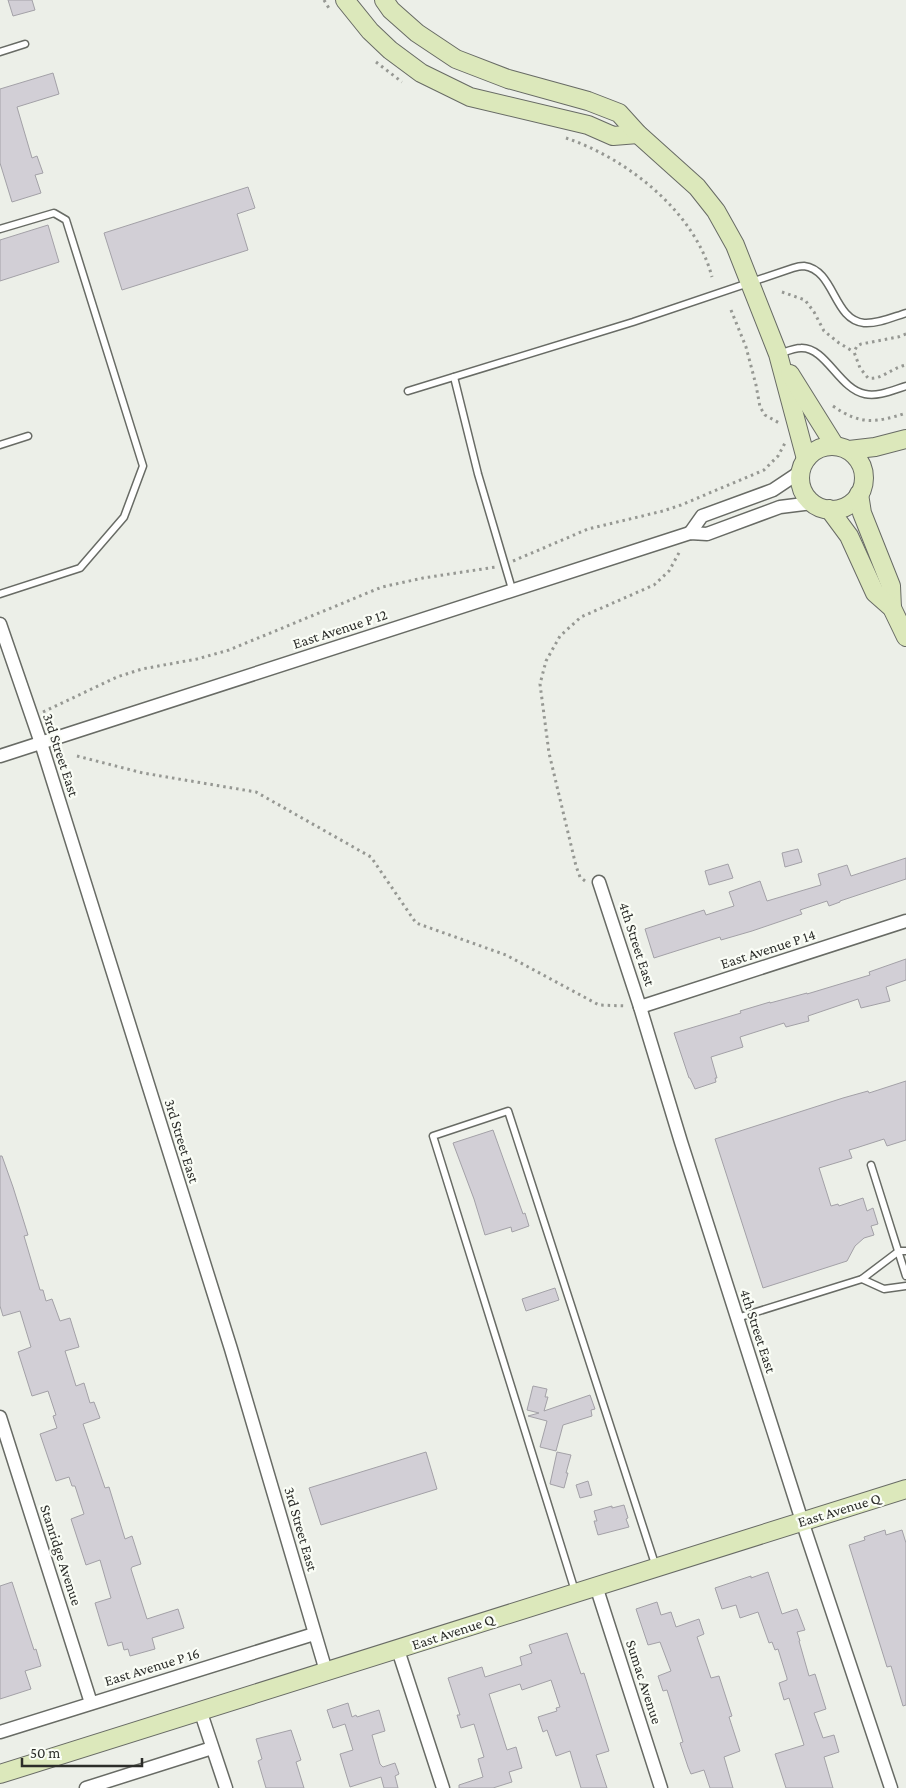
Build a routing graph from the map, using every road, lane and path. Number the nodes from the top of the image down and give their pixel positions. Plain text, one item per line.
1 (324, 0) edge
2 (345, 0) edge
3 (384, 0) edge
4 (335, 17) dead end
5 (25, 44) dead end
6 (0, 52) edge
7 (375, 61) dead end
8 (405, 84) dead end
9 (638, 134) junction
10 (561, 137) dead end
11 (0, 229) edge
12 (712, 277) dead end
13 (750, 283) junction
14 (782, 292) dead end
15 (731, 310) dead end
16 (906, 313) edge
17 (906, 334) edge
18 (854, 352) junction
19 (778, 354) junction
20 (906, 365) edge
21 (454, 377) junction
22 (906, 386) edge
23 (408, 391) dead end
24 (833, 406) dead end
25 (906, 413) edge
26 (786, 432) dead end
27 (28, 436) dead end
28 (906, 439) edge
29 (786, 442) dead end
30 (0, 445) edge
31 (842, 448) junction
32 (803, 466) junction
33 (859, 494) junction
34 (821, 506) junction
35 (690, 533) junction
36 (505, 564) junction
37 (512, 589) junction
38 (0, 594) edge
39 (892, 608) junction
40 (0, 624) edge
41 (906, 638) edge
42 (32, 717) junction
43 (41, 744) junction
44 (0, 756) edge
45 (77, 756) dead end
46 (599, 882) joint
47 (906, 921) edge
48 (640, 1007) junction
49 (871, 1165) dead end
50 (902, 1251) edge
51 (906, 1276) edge
52 (862, 1280) junction
53 (906, 1286) edge
54 (737, 1318) junction
55 (0, 1417) edge
56 (906, 1489) edge
57 (802, 1521) junction
58 (656, 1567) junction
59 (596, 1586) junction
60 (575, 1593) junction
61 (314, 1634) junction
62 (398, 1650) junction
63 (326, 1670) junction
64 (91, 1703) junction
65 (200, 1710) junction
66 (0, 1732) edge
67 (212, 1748) junction
68 (0, 1774) edge
69 (86, 1788) edge
70 (226, 1788) edge
71 (443, 1788) edge
72 (661, 1788) edge
73 (891, 1788) edge

1 - 4 path
2 - 9 street
3 - 9 street
5 - 6 lane
7 - 8 path
9 - 13 street
10 - 12 path
11 - 38 lane
13 - 16 lane
13 - 19 street
13 - 21 lane
14 - 18 path
15 - 26 path
17 - 18 path
18 - 20 path
19 - 22 lane
19 - 31 street
19 - 32 street
21 - 23 lane
21 - 36 lane
24 - 25 path
27 - 30 lane
28 - 31 street
29 - 36 path
31 - 32 street
31 - 33 street
32 - 34 street
32 - 35 street
33 - 34 street
33 - 39 street
34 - 35 street, East Avenue P 12
34 - 39 street
35 - 37 street, East Avenue P 12
35 - 46 path
36 - 37 lane
36 - 42 path
37 - 43 street, East Avenue P 12
39 - 41 street
40 - 42 street, 3rd Street East
42 - 43 street, 3rd Street East
43 - 44 street, East Avenue P 12
43 - 61 street, 3rd Street East
45 - 48 path
46 - 48 street, 4th Street East
47 - 48 street, East Avenue P 14
48 - 54 street, 4th Street East
49 - 50 lane
50 - 51 lane
50 - 52 lane
52 - 53 lane
52 - 54 lane
54 - 57 street, 4th Street East
55 - 64 street, Stanridge Avenue
56 - 57 street, East Avenue Q
57 - 58 street, East Avenue Q
57 - 73 street, 4th Street East
58 - 59 street, East Avenue Q
58 - 60 lane
59 - 60 street, East Avenue Q
59 - 72 street, Sumac Avenue
60 - 62 street, East Avenue Q
61 - 63 street, 3rd Street East
61 - 64 street, East Avenue P 16
62 - 63 street, East Avenue Q
62 - 71 street
63 - 65 street, East Avenue Q
64 - 66 street, East Avenue P 16
65 - 67 street
65 - 68 street, East Avenue Q
67 - 69 street
67 - 70 street

